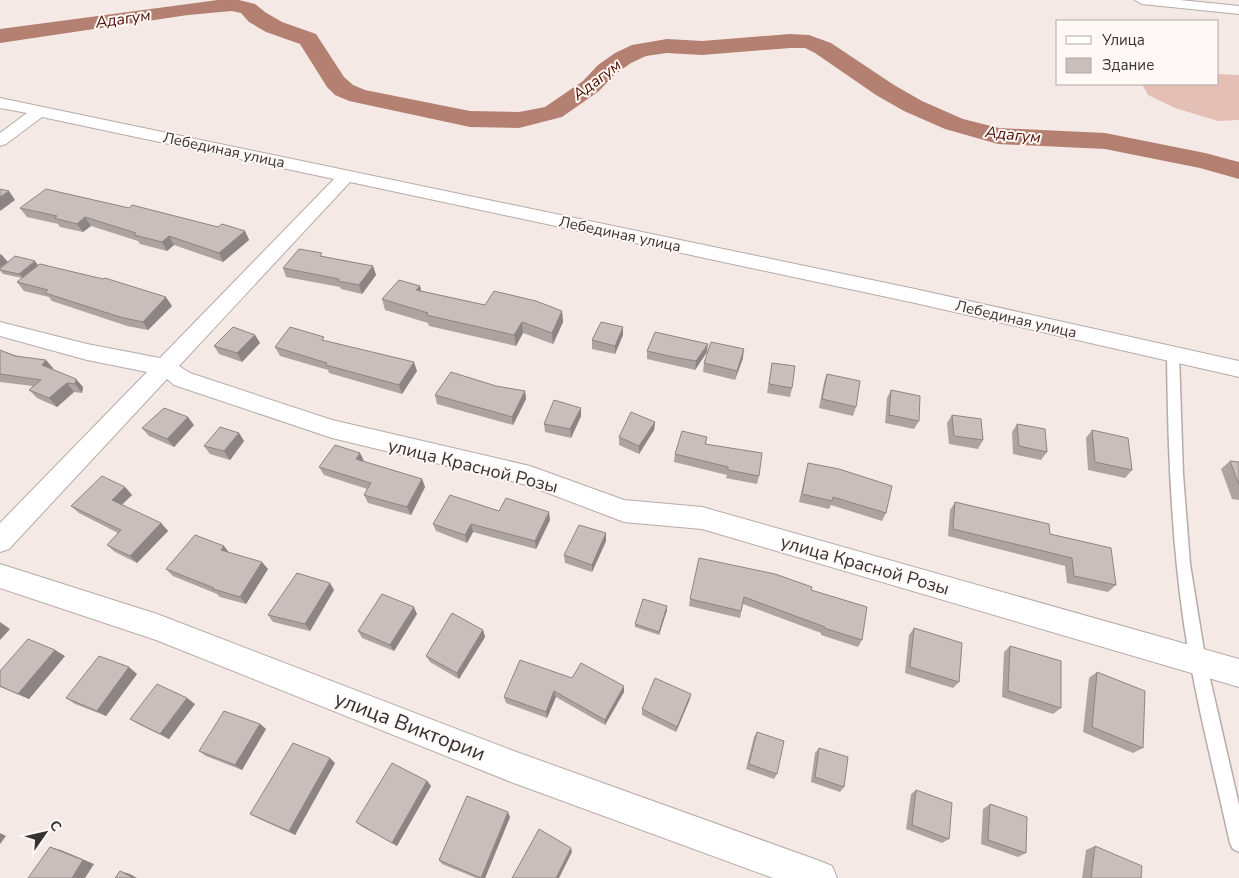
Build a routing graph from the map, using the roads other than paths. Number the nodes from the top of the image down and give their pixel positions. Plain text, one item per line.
1 (1142, 0) edge
2 (1239, 10) edge
3 (0, 103) edge
4 (40, 111) junction
5 (0, 141) edge
6 (346, 175) junction
7 (0, 329) edge
8 (1173, 355) junction
9 (165, 367) junction
10 (1239, 369) edge
11 (0, 541) edge
12 (0, 576) edge
13 (1199, 661) junction
14 (1239, 673) edge
15 (1239, 843) edge
16 (820, 878) edge

1 - 2 street
3 - 4 street, Лебединая улица
4 - 5 street
4 - 6 street, Лебединая улица
6 - 8 street, Лебединая улица
6 - 9 street
7 - 9 street, улица Красной Розы
8 - 10 street, Лебединая улица
8 - 13 lane
9 - 11 street
9 - 13 street, улица Красной Розы
12 - 16 street, улица Виктории
13 - 14 street, улица Красной Розы
13 - 15 lane

